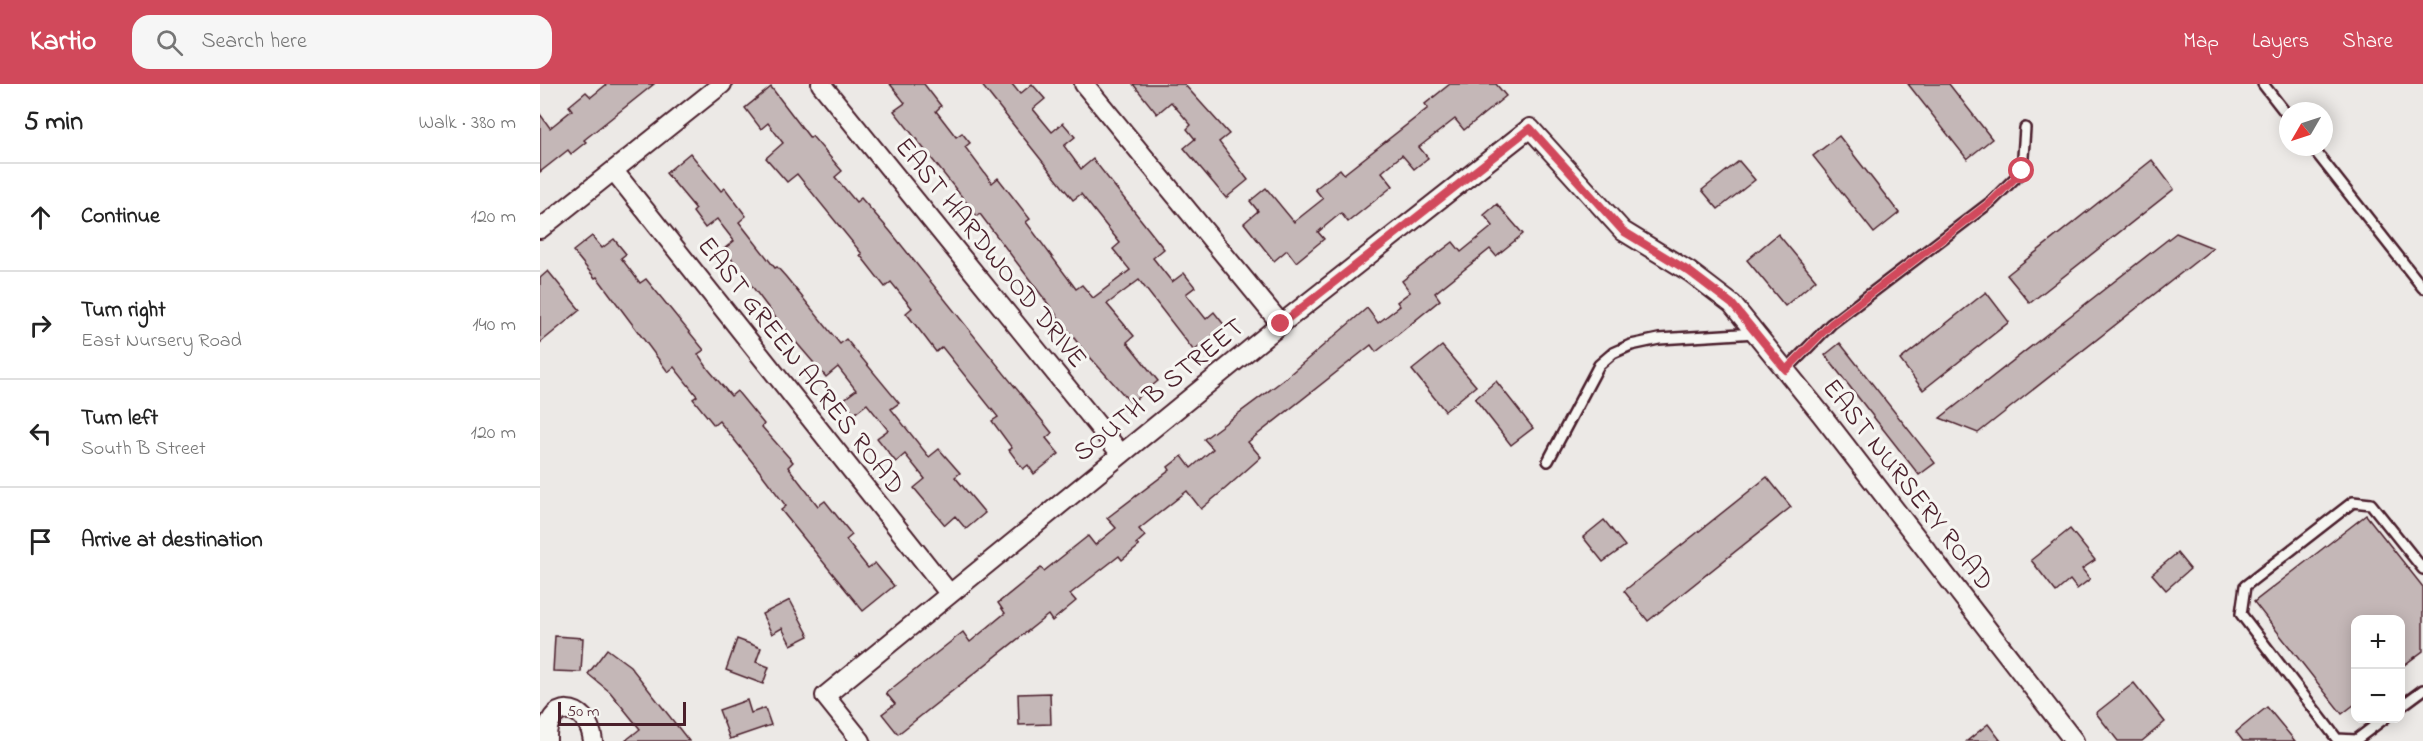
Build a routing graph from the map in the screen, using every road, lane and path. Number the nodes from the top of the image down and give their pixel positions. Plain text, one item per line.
1 (722, 84) edge
2 (821, 84) edge
3 (1084, 84) edge
4 (2263, 84) edge
5 (2279, 104) edge
6 (1530, 128) joint
7 (2025, 128) dead end
8 (2319, 156) edge
9 (614, 171) junction
10 (540, 229) edge
11 (2423, 288) edge
12 (1281, 324) junction
13 (1756, 333) junction
14 (1786, 370) junction
15 (1120, 454) junction
16 (1548, 461) dead end
17 (2423, 569) edge
18 (948, 593) junction
19 (2423, 690) edge
20 (2405, 703) edge
21 (2378, 723) edge
22 (547, 741) edge
23 (593, 741) edge
24 (861, 741) edge
25 (2074, 741) edge

1 - 9 street
2 - 15 street, EAST HARDWOOD DRIVE
3 - 12 street
4 - 5 lane
6 - 12 street, SOUTH B STREET
6 - 13 street, EAST NURSERY ROAD
7 - 14 lane
8 - 11 lane
9 - 10 street
9 - 18 street, EAST GREEN ACRES ROAD
12 - 15 street, SOUTH B STREET
13 - 14 street, EAST NURSERY ROAD
13 - 16 lane
14 - 25 street, EAST NURSERY ROAD
15 - 18 street, SOUTH B STREET
17 - 21 lane
18 - 24 street, SOUTH B STREET
19 - 20 lane
22 - 23 street

